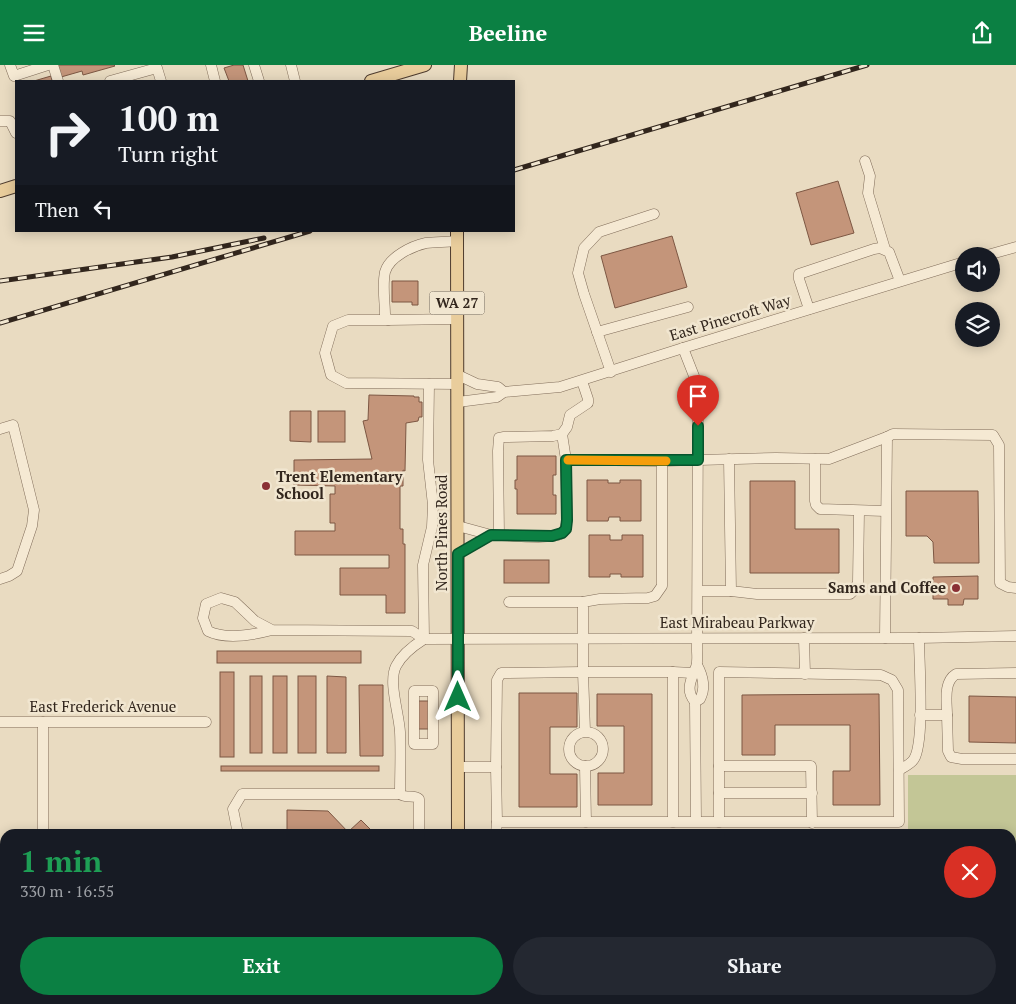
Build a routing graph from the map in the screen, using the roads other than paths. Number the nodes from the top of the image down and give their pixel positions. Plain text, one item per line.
1 (10, 65) edge
2 (48, 65) edge
3 (53, 65) edge
4 (211, 65) edge
5 (254, 65) edge
6 (290, 65) edge
7 (425, 65) edge
8 (461, 65) edge
9 (58, 80) edge
10 (114, 80) edge
11 (161, 80) edge
12 (215, 80) edge
13 (259, 80) edge
14 (295, 80) edge
15 (374, 80) edge
16 (460, 80) edge
17 (0, 121) edge
18 (15, 131) edge
19 (865, 161) dead end
20 (15, 186) edge
21 (0, 191) edge
22 (654, 214) dead end
23 (457, 236) edge
24 (1016, 247) edge
25 (885, 249) junction
26 (1000, 252) edge
27 (955, 265) edge
28 (900, 281) junction
29 (688, 307) dead end
30 (809, 309) junction
31 (458, 319) junction
32 (388, 320) junction
33 (597, 332) junction
34 (684, 347) junction
35 (611, 372) junction
36 (458, 379) junction
37 (582, 381) junction
38 (429, 384) junction
39 (504, 392) junction
40 (458, 402) junction
41 (0, 429) edge
42 (562, 434) junction
43 (887, 437) junction
44 (729, 459) junction
45 (815, 459) junction
46 (566, 460) junction
47 (698, 460) junction
48 (662, 461) junction
49 (859, 511) junction
50 (885, 511) junction
51 (458, 526) junction
52 (495, 535) junction
53 (458, 554) junction
54 (0, 579) edge
55 (1016, 588) edge
56 (698, 591) junction
57 (731, 591) junction
58 (509, 602) dead end
59 (583, 602) junction
60 (272, 630) junction
61 (1016, 637) edge
62 (698, 638) junction
63 (804, 638) junction
64 (885, 638) junction
65 (918, 638) junction
66 (424, 639) junction
67 (458, 639) junction
68 (582, 639) junction
69 (697, 670) junction
70 (583, 672) junction
71 (719, 672) junction
72 (673, 673) junction
73 (1016, 673) edge
74 (805, 674) junction
75 (920, 715) junction
76 (947, 715) junction
77 (0, 722) edge
78 (43, 722) junction
79 (206, 722) dead end
80 (585, 731) junction
81 (414, 744) joint
82 (1016, 759) edge
83 (585, 766) junction
84 (719, 766) junction
85 (459, 767) junction
86 (496, 767) junction
87 (899, 770) junction
88 (719, 793) junction
89 (812, 793) junction
90 (400, 794) junction
91 (696, 821) junction
92 (496, 822) junction
93 (586, 822) junction
94 (673, 822) junction
95 (719, 822) junction
96 (812, 823) junction
97 (43, 829) edge
98 (237, 829) edge
99 (419, 829) edge
100 (458, 829) edge
101 (496, 829) edge

1 - 2 street
3 - 9 street
4 - 12 street
5 - 13 street
6 - 14 street
7 - 15 main road
8 - 16 main road
10 - 11 street
17 - 18 street
19 - 25 street
20 - 21 main road
22 - 33 street
23 - 31 main road, North Pines Road / WA 27
23 - 32 street
24 - 26 street
25 - 28 street
25 - 30 street
27 - 28 street, East Pinecroft Way
28 - 30 street, East Pinecroft Way
29 - 33 street
30 - 34 street, East Pinecroft Way
31 - 32 street
31 - 36 main road, North Pines Road / WA 27
32 - 38 street
33 - 35 street
34 - 35 street, East Pinecroft Way
34 - 47 street
35 - 37 street, East Pinecroft Way
36 - 38 street
36 - 39 street, East Pinecroft Way
36 - 40 main road, North Pines Road / WA 27
37 - 39 street, East Pinecroft Way
37 - 42 street
38 - 66 street
39 - 40 street, East Pinecroft Way
40 - 51 main road, North Pines Road / WA 27
41 - 54 street
42 - 46 street
42 - 52 street
43 - 45 street
43 - 50 street
43 - 55 street
44 - 45 street
44 - 47 street
44 - 57 street
45 - 49 street
46 - 48 street
46 - 52 street
47 - 48 street
47 - 56 street
48 - 59 street
49 - 50 street
49 - 57 street
50 - 64 street
51 - 52 street
51 - 53 main road, North Pines Road / WA 27
52 - 53 street
53 - 67 main road, North Pines Road / WA 27
56 - 57 street
56 - 62 street
58 - 59 street
59 - 68 street
60 - 60 street, East Mirabeau Parkway
60 - 66 street, East Mirabeau Parkway
61 - 65 street, East Mirabeau Parkway
62 - 63 street, East Mirabeau Parkway
62 - 68 street, East Mirabeau Parkway
62 - 69 street
63 - 64 street, East Mirabeau Parkway
63 - 74 street
64 - 65 street, East Mirabeau Parkway
65 - 75 street
66 - 67 street, East Mirabeau Parkway
66 - 90 street
67 - 68 street, East Mirabeau Parkway
67 - 85 main road, North Pines Road / WA 27
68 - 70 street
69 - 71 street
69 - 72 street
69 - 91 street
70 - 72 street
70 - 80 street
70 - 86 street
71 - 74 street
71 - 84 street
72 - 94 street
73 - 76 street
74 - 87 street
75 - 76 street
75 - 87 street
76 - 82 street
77 - 78 street, East Frederick Avenue
78 - 79 street, East Frederick Avenue
78 - 97 street
80 - 83 street
80 - 83 street
81 - 81 street
83 - 93 street
84 - 88 street
84 - 89 street
85 - 86 street
85 - 100 main road, North Pines Road / WA 27
86 - 92 street
87 - 96 street
88 - 89 street
88 - 95 street
89 - 96 street
90 - 98 street
90 - 99 street
91 - 94 street
91 - 95 street
92 - 93 street
92 - 101 street
93 - 94 street
95 - 96 street

